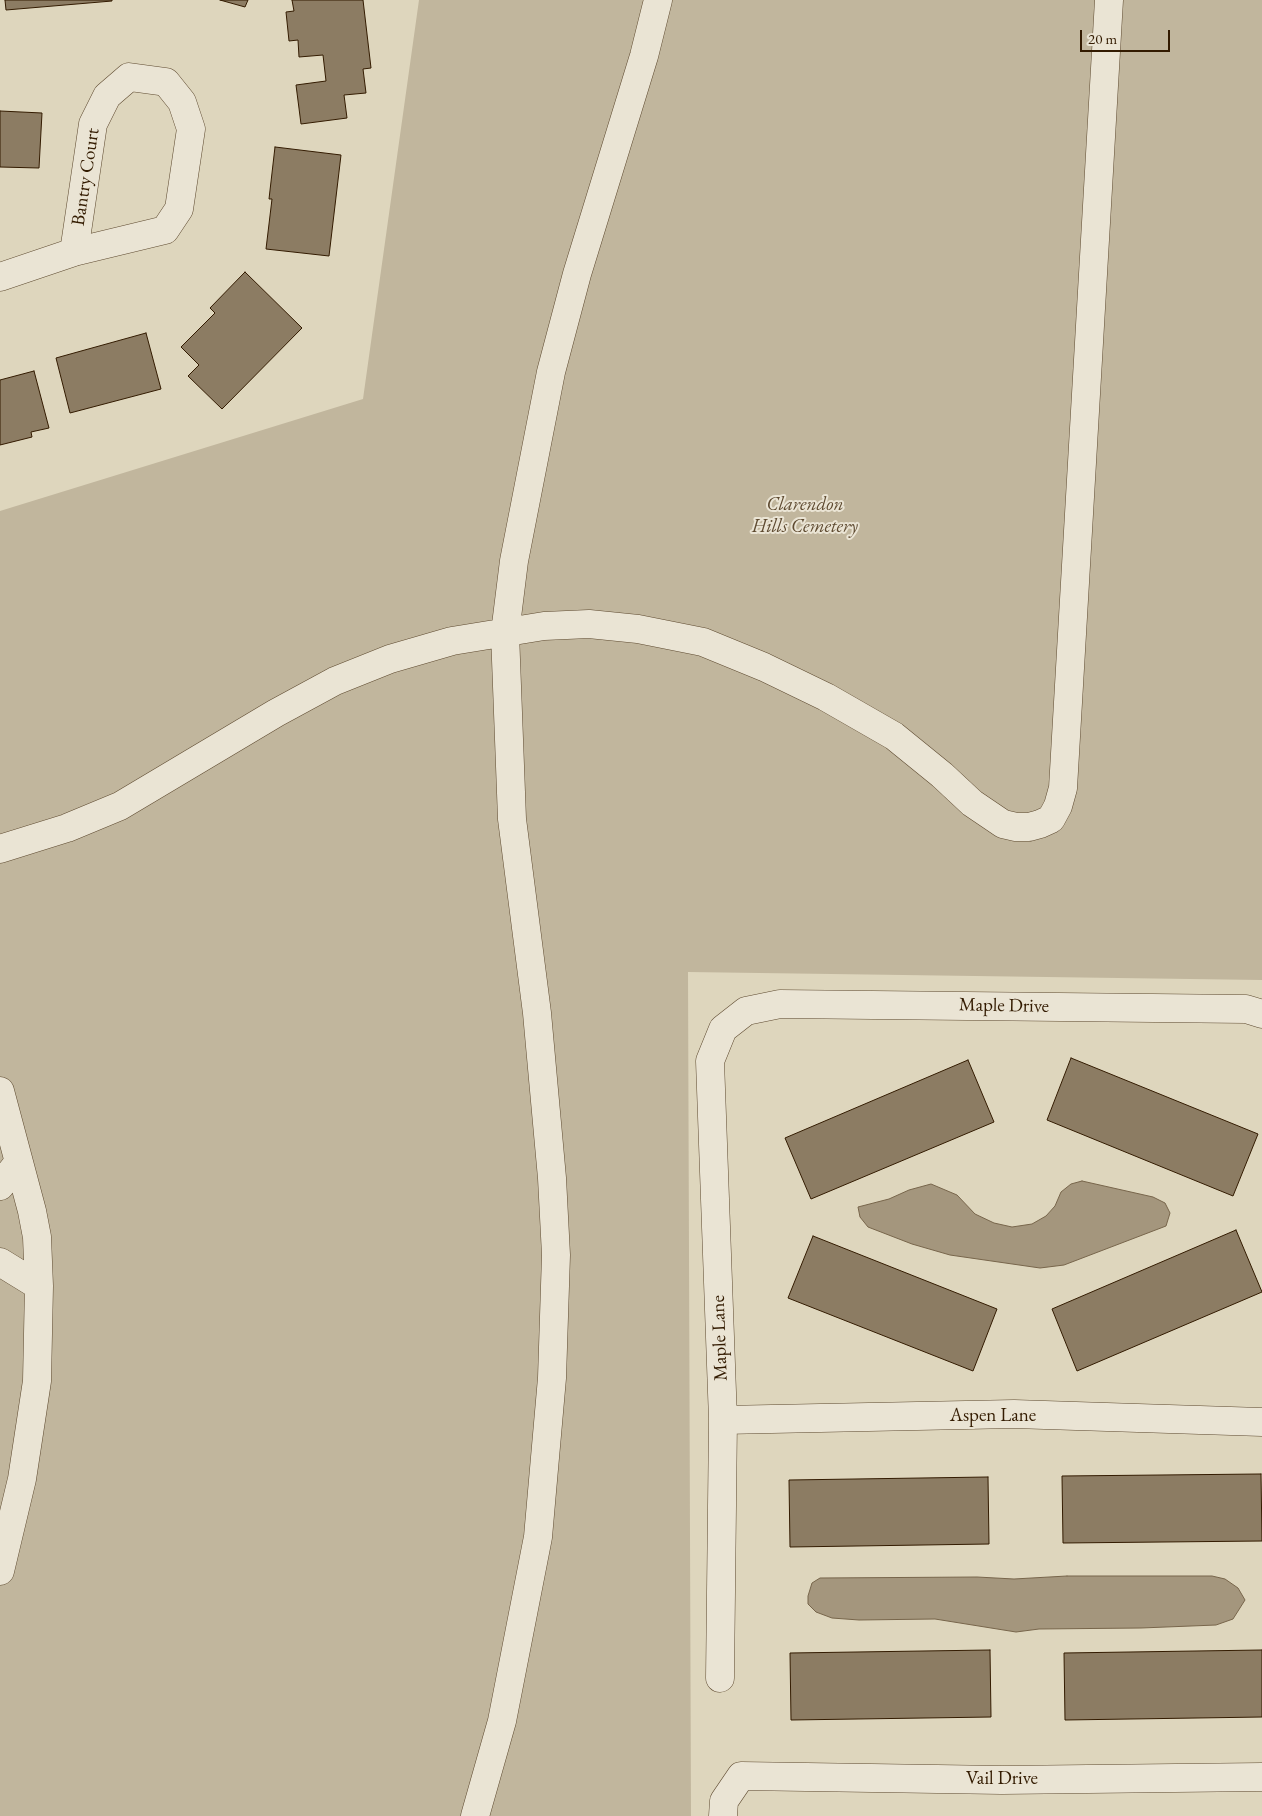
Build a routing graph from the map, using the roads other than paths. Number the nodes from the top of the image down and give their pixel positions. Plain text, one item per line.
1 (658, 0) edge
2 (1109, 0) edge
3 (74, 252) junction
4 (0, 277) edge
5 (505, 633) junction
6 (0, 848) edge
7 (746, 1011) joint
8 (1262, 1014) edge
9 (0, 1091) edge
10 (18, 1163) junction
11 (0, 1186) edge
12 (0, 1262) edge
13 (39, 1286) junction
14 (723, 1420) junction
15 (1262, 1422) edge
16 (0, 1571) edge
17 (720, 1678) dead end
18 (1262, 1777) edge
19 (475, 1816) edge
20 (723, 1816) edge

1 - 5 street
2 - 5 street
3 - 3 street, Bantry Court
3 - 4 street, Bantry Court
5 - 6 street
5 - 19 street
7 - 8 street, Maple Drive
7 - 14 street, Maple Lane
9 - 10 street
10 - 11 street
10 - 13 street
12 - 13 street
13 - 16 street
14 - 15 street, Aspen Lane
14 - 17 street, Maple Lane
18 - 20 street, Vail Drive

